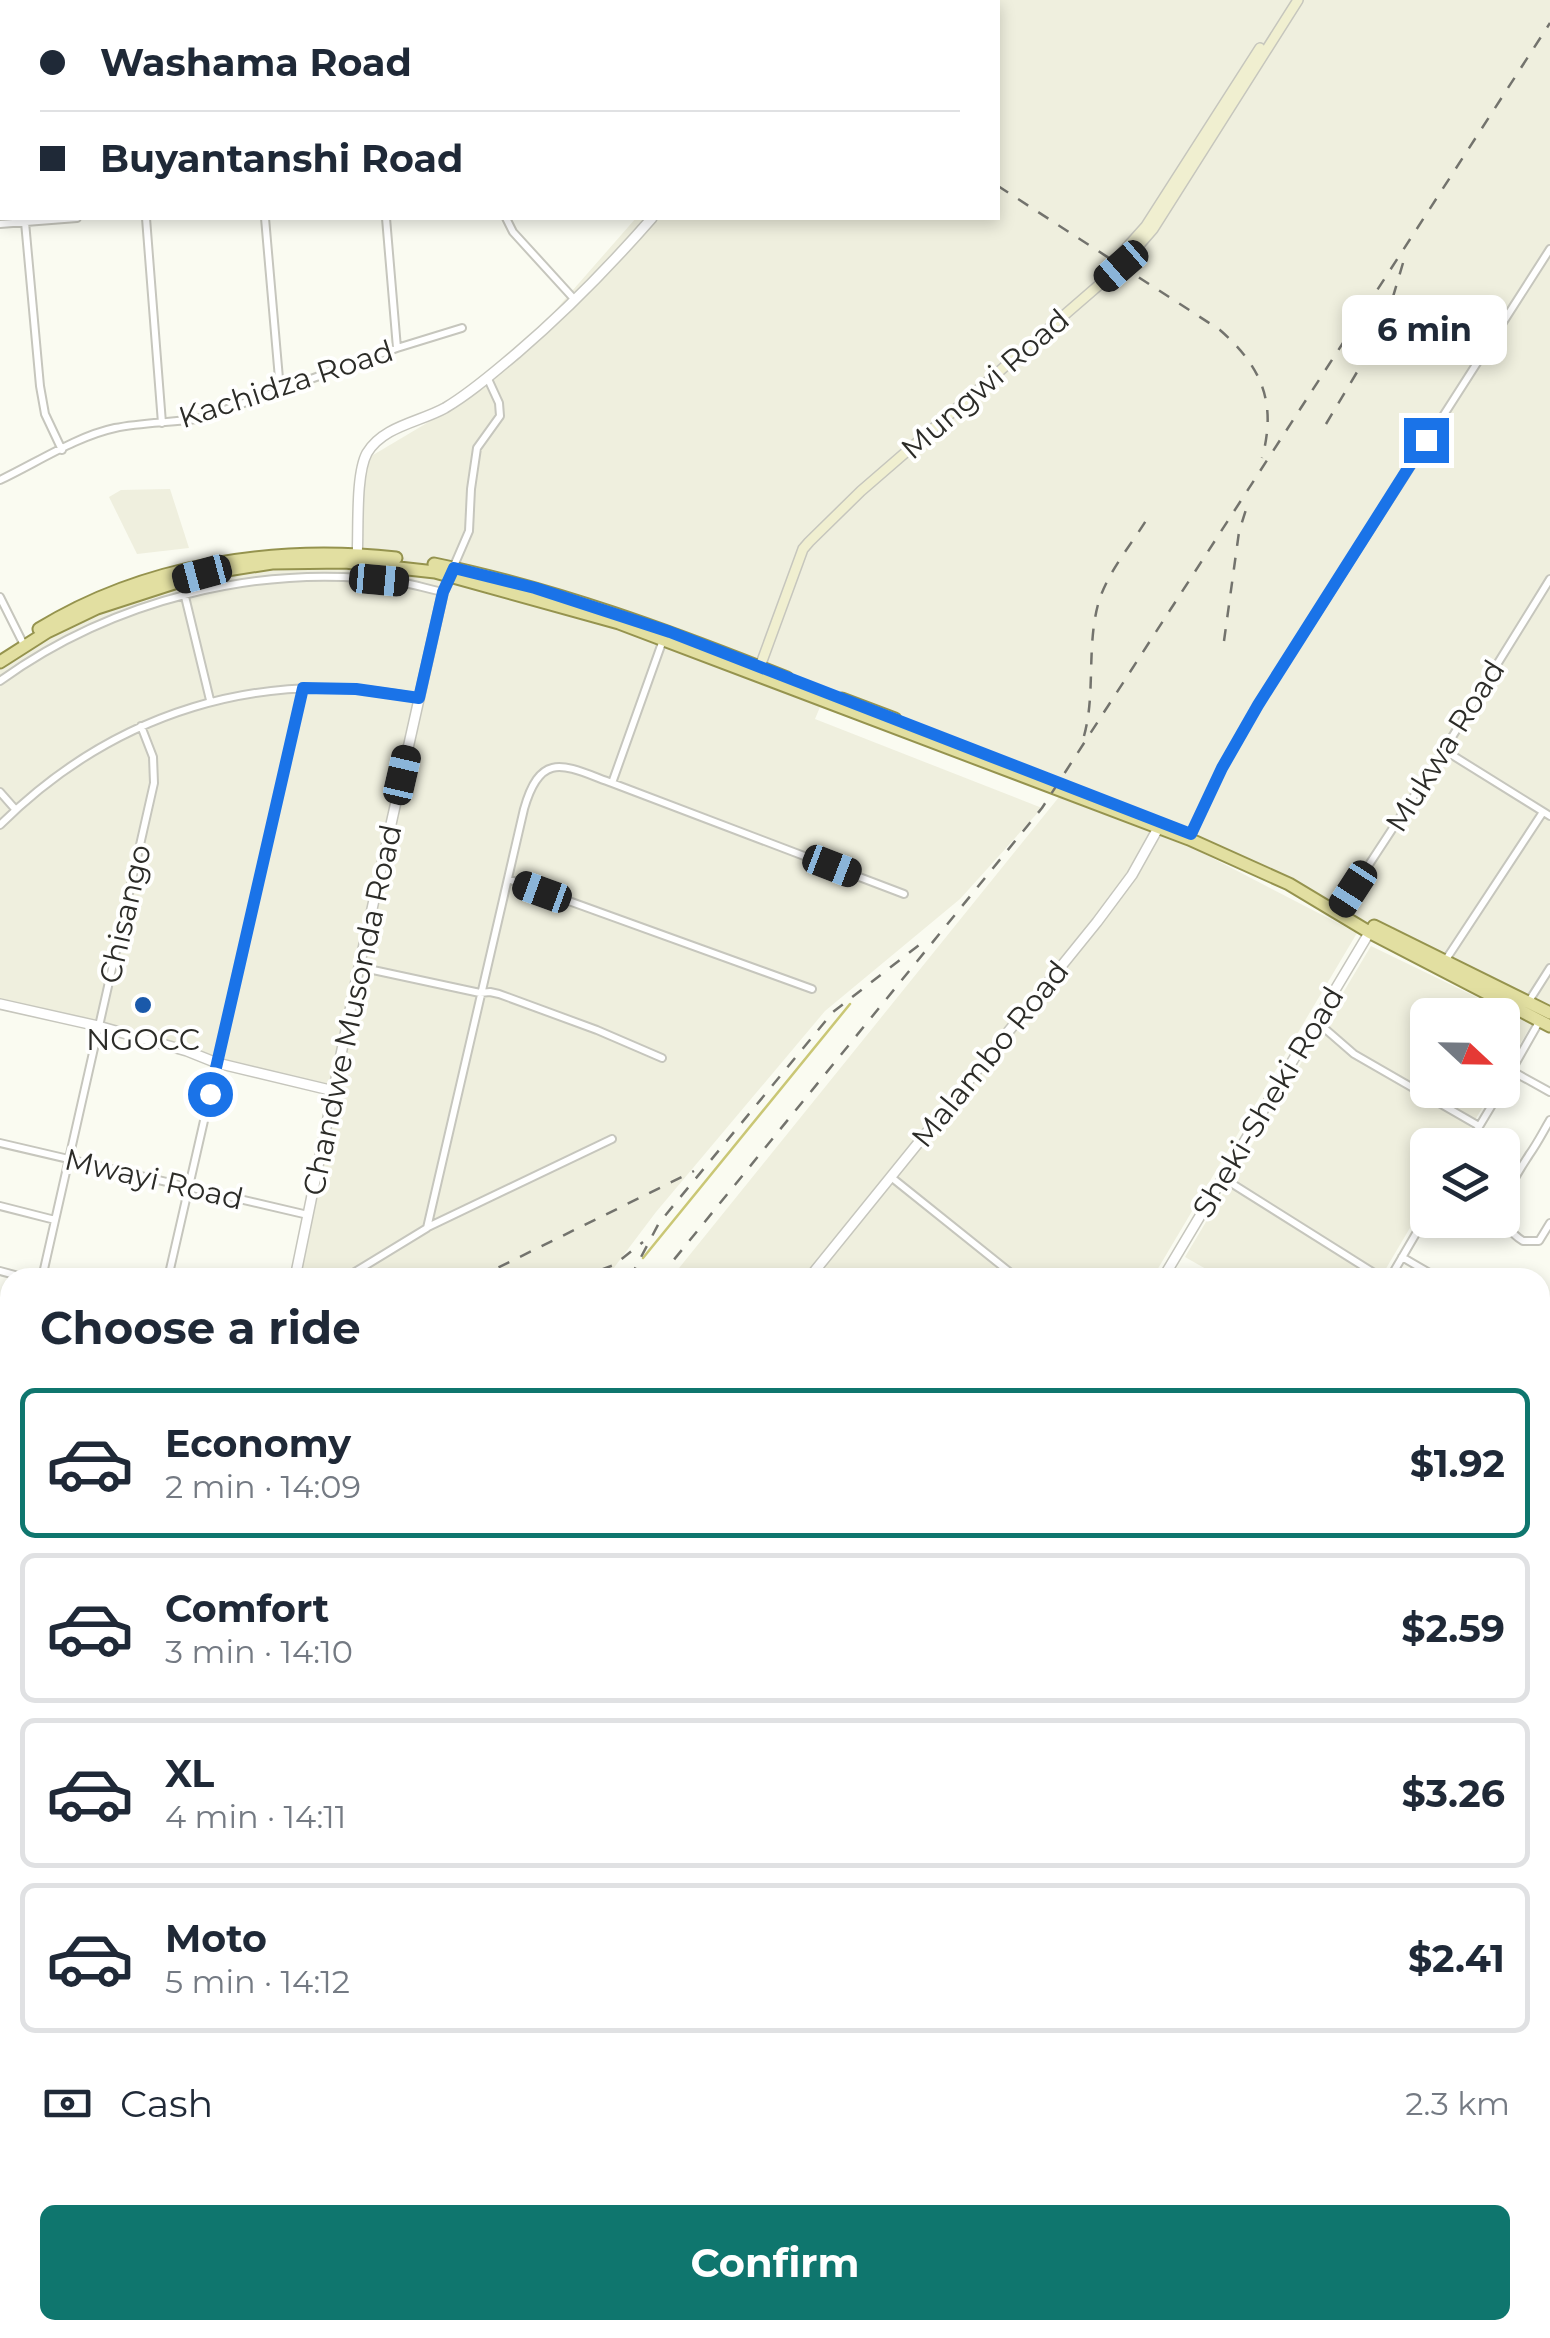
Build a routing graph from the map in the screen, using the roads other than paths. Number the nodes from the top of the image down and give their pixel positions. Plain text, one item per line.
1 (1294, 0) edge
2 (51, 220) edge
3 (146, 220) edge
4 (264, 220) edge
5 (386, 220) edge
6 (507, 220) edge
7 (650, 220) edge
8 (25, 222) junction
9 (0, 224) edge
10 (1550, 249) edge
11 (576, 301) junction
12 (462, 328) dead end
13 (397, 348) junction
14 (488, 378) junction
15 (280, 390) junction
16 (162, 424) junction
17 (62, 450) junction
18 (0, 480) edge
19 (358, 558) junction
20 (452, 572) junction
21 (358, 578) junction
22 (1550, 578) edge
23 (181, 579) junction
24 (443, 592) junction
25 (184, 595) junction
26 (0, 597) edge
27 (664, 639) junction
28 (23, 643) junction
29 (0, 652) edge
30 (0, 662) edge
31 (756, 670) junction
32 (0, 681) edge
33 (303, 688) junction
34 (419, 698) junction
35 (210, 700) junction
36 (141, 726) junction
37 (1444, 750) junction
38 (612, 783) junction
39 (0, 792) edge
40 (16, 809) junction
41 (1546, 814) edge
42 (0, 825) edge
43 (1160, 825) junction
44 (1190, 837) junction
45 (508, 879) junction
46 (904, 894) dead end
47 (1339, 910) junction
48 (1371, 929) junction
49 (1444, 962) junction
50 (358, 967) junction
51 (1550, 968) edge
52 (812, 990) dead end
53 (480, 993) junction
54 (1528, 1002) junction
55 (0, 1004) edge
56 (1546, 1020) edge
57 (1316, 1022) junction
58 (98, 1026) junction
59 (662, 1058) dead end
60 (1520, 1059) edge
61 (217, 1064) junction
62 (1520, 1075) edge
63 (334, 1091) junction
64 (1550, 1092) edge
65 (1490, 1108) edge
66 (1550, 1120) edge
67 (1479, 1126) joint
68 (612, 1139) dead end
69 (0, 1143) edge
70 (70, 1159) junction
71 (892, 1176) junction
72 (1222, 1178) junction
73 (189, 1187) junction
74 (0, 1206) edge
75 (308, 1215) junction
76 (55, 1220) junction
77 (1550, 1223) edge
78 (427, 1228) junction
79 (1413, 1238) edge
80 (1546, 1240) edge
81 (1402, 1257) junction
82 (44, 1268) edge
83 (170, 1268) edge
84 (298, 1268) edge
85 (362, 1268) edge
86 (817, 1268) edge
87 (1004, 1268) edge
88 (1169, 1268) edge
89 (1366, 1268) edge
90 (1396, 1268) edge
91 (1421, 1268) edge

1 - 31 main road, Mungwi Road
2 - 8 street
3 - 16 street
4 - 15 street
5 - 13 street
6 - 11 street
7 - 11 street
8 - 9 street
8 - 17 street
10 - 44 street
11 - 14 street
12 - 13 street, Kachidza Road
13 - 15 street, Kachidza Road
14 - 19 street
14 - 20 street
15 - 16 street, Kachidza Road
16 - 17 street, Kachidza Road
17 - 18 street, Kachidza Road
19 - 20 main road
19 - 21 street
19 - 23 main road
19 - 28 main road
20 - 24 street, Chandwe Musonda Road
20 - 27 main road
20 - 31 main road
21 - 24 street
21 - 25 street
22 - 37 street, Mukwa Road
23 - 25 street
23 - 28 main road
24 - 34 street, Chandwe Musonda Road
25 - 32 street
25 - 35 street
26 - 28 street
27 - 31 main road
27 - 38 street
28 - 29 main road
28 - 30 main road
31 - 43 main road
33 - 34 street
33 - 35 street
33 - 61 street
34 - 50 street, Chandwe Musonda Road
35 - 36 street
36 - 40 street
36 - 58 street, Chisango
37 - 41 street
37 - 47 street, Mukwa Road
38 - 45 street
38 - 46 street
39 - 40 street
40 - 42 street
41 - 49 street
43 - 44 main road
43 - 71 street, Malambo Road
44 - 47 main road
45 - 52 street
45 - 53 street
47 - 48 main road
48 - 49 main road
48 - 56 main road
48 - 57 street, Sheki-Sheki Road
49 - 54 main road
50 - 53 street
50 - 63 street, Chandwe Musonda Road
51 - 54 street
53 - 59 street
53 - 78 street
54 - 56 main road
55 - 58 street
56 - 60 street
57 - 67 street
57 - 72 street, Sheki-Sheki Road
58 - 61 street
58 - 70 street, Chisango
61 - 63 street
61 - 73 street
62 - 64 street
63 - 75 street, Chandwe Musonda Road
65 - 67 street
66 - 80 street
68 - 78 street
69 - 70 street, Mwayi Road
70 - 73 street, Mwayi Road
70 - 76 street, Chisango
71 - 86 street, Malambo Road
71 - 87 street
72 - 88 street, Sheki-Sheki Road
72 - 89 street
73 - 75 street, Mwayi Road
73 - 83 street
74 - 76 street
75 - 84 street, Chandwe Musonda Road
76 - 82 street, Chisango
77 - 80 street
78 - 85 street
79 - 81 street
81 - 90 street
81 - 91 street

